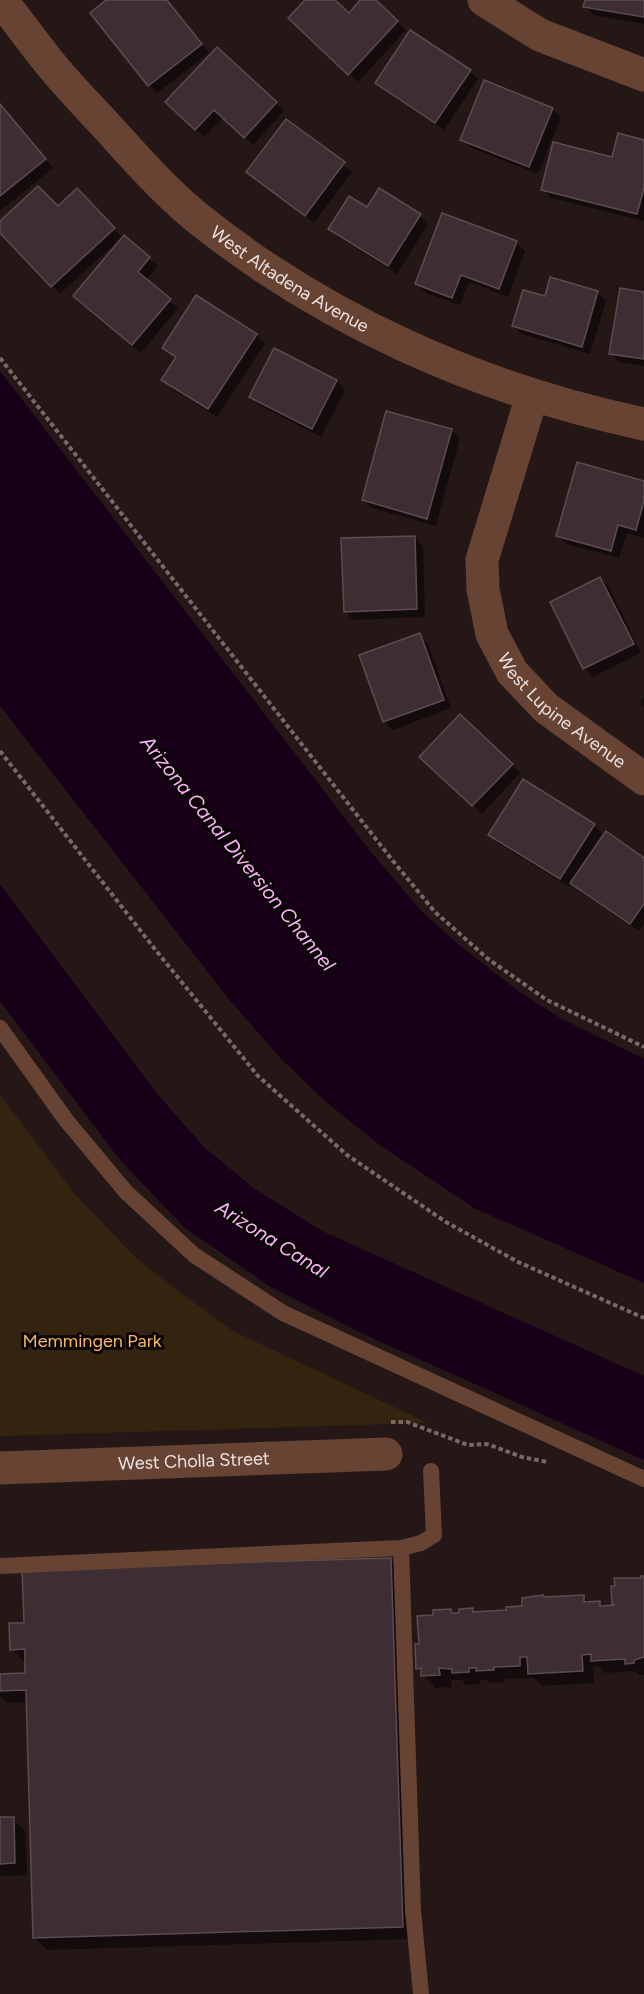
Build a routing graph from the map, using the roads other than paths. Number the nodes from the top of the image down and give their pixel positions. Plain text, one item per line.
1 (484, 0) edge
2 (16, 5) edge
3 (644, 75) edge
4 (532, 396) junction
5 (644, 424) edge
6 (644, 779) edge
7 (0, 1028) edge
8 (387, 1454) road end
9 (0, 1468) edge
10 (431, 1471) dead end
11 (644, 1479) edge
12 (401, 1548) junction
13 (0, 1566) edge
14 (421, 1994) edge

1 - 3 street
2 - 4 street, West Altadena Avenue
4 - 5 street, West Altadena Avenue
4 - 6 street, West Lupine Avenue
7 - 11 lane
8 - 9 street, West Cholla Street
10 - 12 lane
12 - 13 lane
12 - 14 lane

